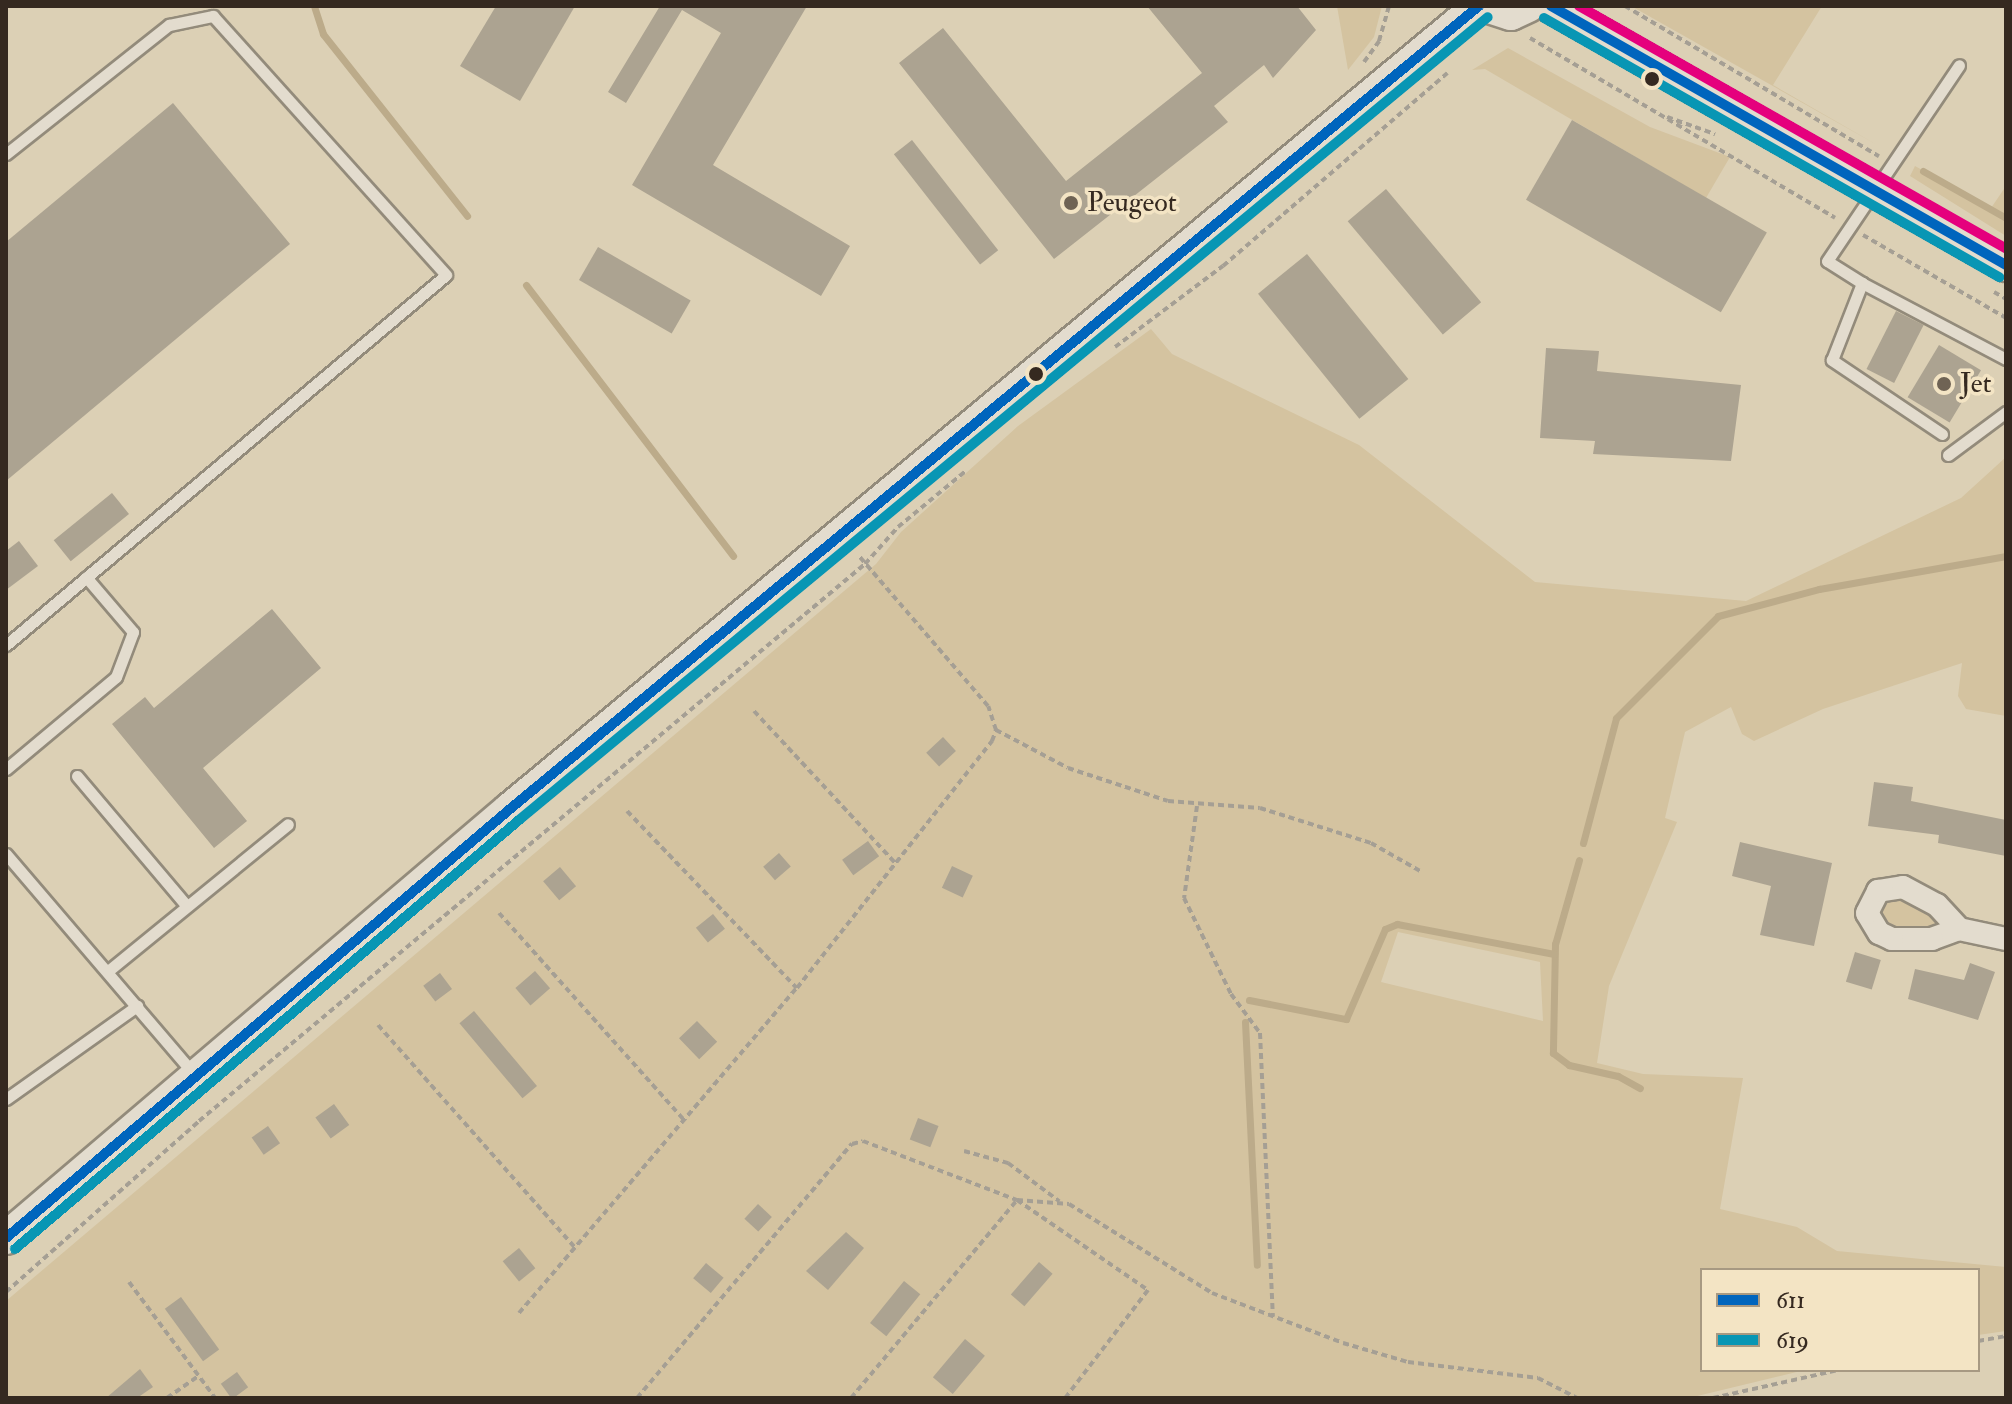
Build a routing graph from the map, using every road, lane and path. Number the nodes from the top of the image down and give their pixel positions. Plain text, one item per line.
1 (1479, 6) edge
2 (1486, 6) edge
3 (1528, 6) edge
4 (1551, 6) edge
5 (1556, 54) dead end
6 (1959, 65) dead end
7 (1453, 67) dead end
8 (6, 154) edge
9 (1875, 189) junction
10 (1851, 228) junction
11 (2006, 265) edge
12 (1862, 283) junction
13 (2006, 318) edge
14 (1112, 350) dead end
15 (2006, 359) edge
16 (2006, 412) edge
17 (1942, 434) dead end
18 (1948, 455) dead end
19 (971, 467) dead end
20 (843, 535) junction
21 (865, 564) junction
22 (86, 577) junction
23 (6, 645) edge
24 (754, 711) dead end
25 (996, 730) junction
26 (6, 769) edge
27 (77, 776) dead end
28 (1197, 806) junction
29 (627, 811) dead end
30 (288, 824) dead end
31 (6, 854) edge
32 (897, 865) junction
33 (1422, 872) dead end
34 (187, 906) junction
35 (499, 913) dead end
36 (1959, 929) dead end
37 (2006, 939) edge
38 (108, 971) junction
39 (797, 988) junction
40 (137, 1006) junction
41 (378, 1025) dead end
42 (197, 1077) junction
43 (6, 1099) edge
44 (684, 1121) junction
45 (964, 1151) dead end
46 (1017, 1200) junction
47 (1059, 1201) junction
48 (6, 1238) edge
49 (577, 1250) junction
50 (129, 1282) dead end
51 (6, 1292) edge
52 (519, 1313) dead end
53 (1273, 1317) junction
54 (2006, 1336) edge
55 (1980, 1341) edge
56 (1829, 1372) edge
57 (199, 1376) junction
58 (167, 1398) edge
59 (215, 1398) edge
60 (637, 1398) edge
61 (851, 1398) edge
62 (1065, 1398) edge
63 (1577, 1398) edge
64 (1713, 1398) edge

1 - 20 main road
2 - 3 main road
4 - 9 main road
5 - 10 path
6 - 9 lane
7 - 14 path
8 - 22 lane
9 - 10 lane
9 - 11 main road
10 - 12 lane
10 - 13 path
12 - 15 lane
12 - 17 lane
16 - 18 lane
19 - 21 path
20 - 21 path
20 - 42 main road
21 - 25 path
21 - 51 path
22 - 23 lane
22 - 26 lane
24 - 32 path
25 - 28 path
25 - 32 path
27 - 34 lane
28 - 33 path
28 - 53 path
29 - 39 path
30 - 34 lane
31 - 38 lane
32 - 39 path
34 - 38 lane
35 - 44 path
36 - 37 street
38 - 40 lane
39 - 44 path
40 - 42 lane
40 - 43 lane
41 - 49 path
42 - 48 main road
44 - 49 path
45 - 47 path
46 - 47 path
46 - 60 path
46 - 61 path
46 - 62 path
47 - 53 path
49 - 52 path
50 - 57 path
53 - 63 path
54 - 55 path
56 - 64 path
57 - 58 path
57 - 59 path

